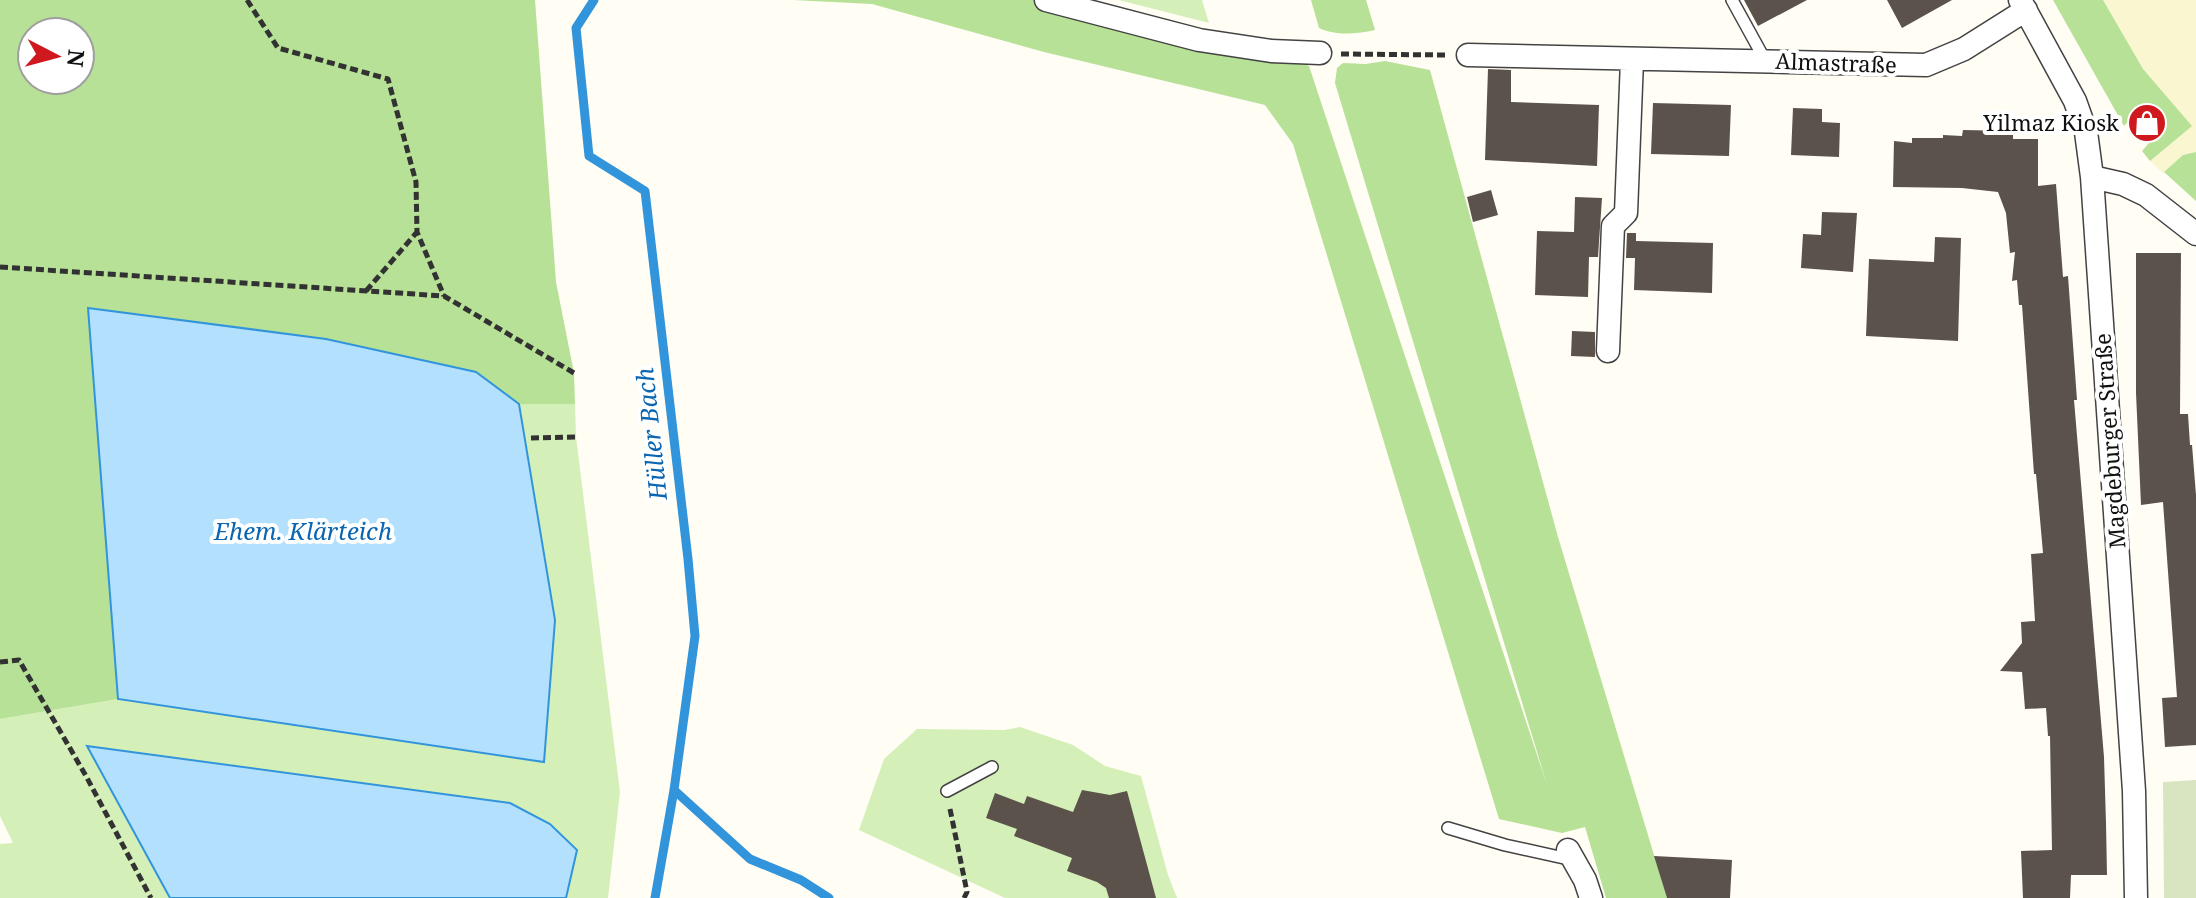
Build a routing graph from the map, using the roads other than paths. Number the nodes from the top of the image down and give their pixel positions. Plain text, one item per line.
1 (1046, 0) edge
2 (1732, 0) edge
3 (2023, 5) edge
4 (1320, 53) road end
5 (1468, 55) road end
6 (1632, 60) junction
7 (1766, 61) junction
8 (2092, 177) junction
9 (2196, 234) edge
10 (1608, 351) dead end
11 (992, 767) dead end
12 (947, 791) road end
13 (1448, 828) dead end
14 (1571, 855) joint
15 (1591, 898) edge
16 (2136, 898) edge

1 - 4 street
2 - 7 lane
3 - 7 street, Almastraße
3 - 8 street, Magdeburger Straße
5 - 6 street, Almastraße
6 - 7 street, Almastraße
6 - 10 street
8 - 9 street
8 - 16 street, Magdeburger Straße
11 - 12 lane
13 - 14 lane
14 - 15 street

